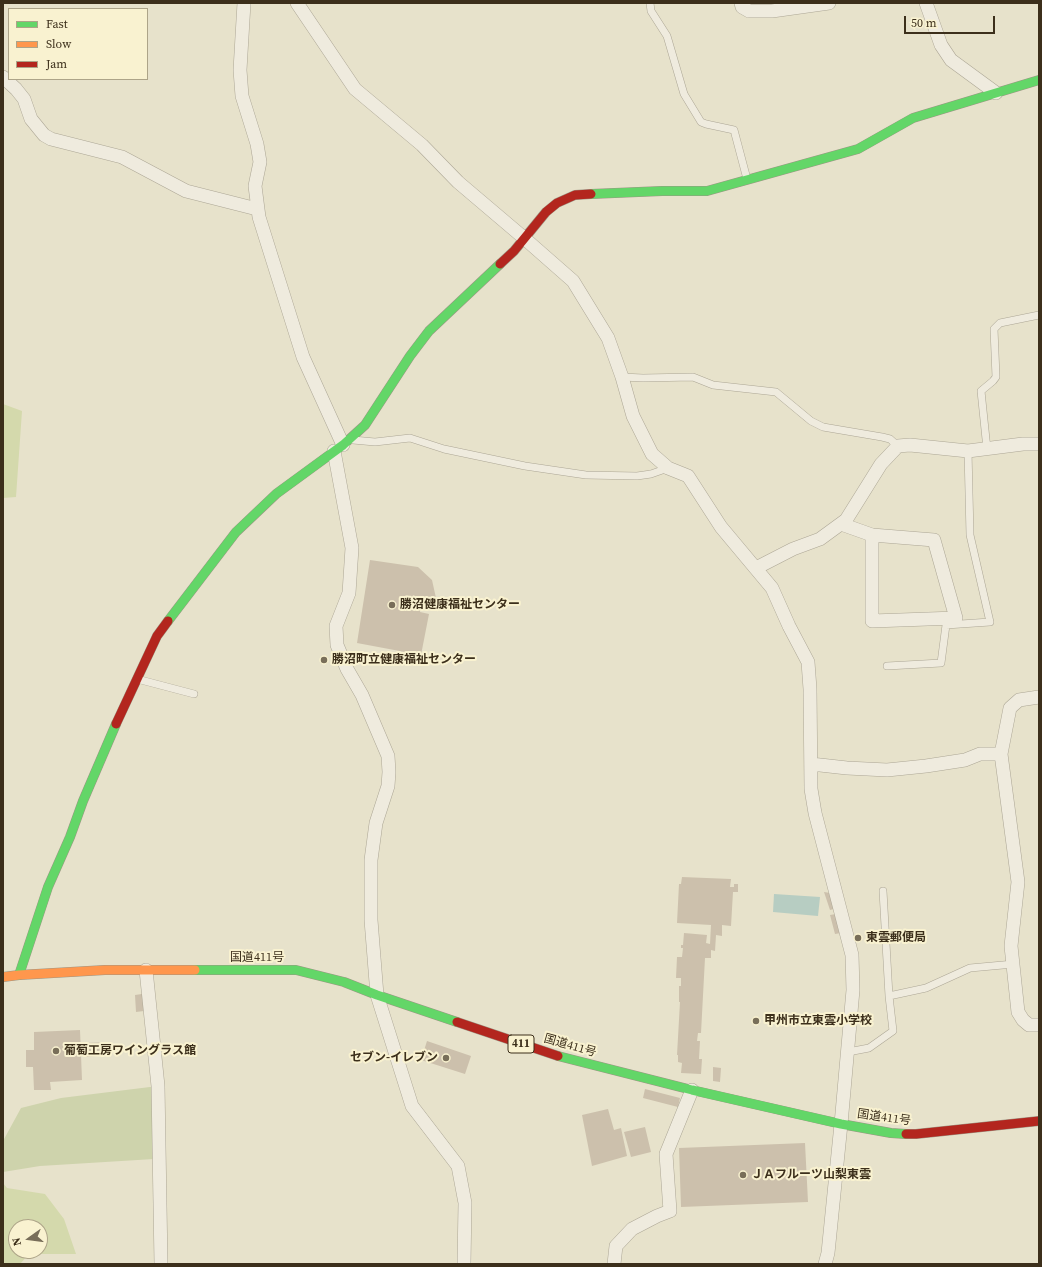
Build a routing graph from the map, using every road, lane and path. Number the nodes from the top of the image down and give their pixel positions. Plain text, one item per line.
1 (244, 3) edge
2 (297, 3) edge
3 (650, 3) edge
4 (741, 3) edge
5 (828, 3) edge
6 (926, 3) edge
7 (3, 77) edge
8 (1039, 80) edge
9 (996, 93) junction
10 (747, 180) junction
11 (257, 208) junction
12 (524, 238) junction
13 (1039, 314) edge
14 (622, 377) junction
15 (1039, 444) edge
16 (342, 445) junction
17 (898, 446) junction
18 (987, 450) junction
19 (968, 451) junction
20 (668, 468) junction
21 (841, 524) junction
22 (872, 535) junction
23 (756, 568) junction
24 (887, 666) dead end
25 (137, 679) junction
26 (194, 694) dead end
27 (1039, 697) edge
28 (1001, 754) junction
29 (811, 764) junction
30 (883, 891) dead end
31 (1014, 964) junction
32 (146, 970) junction
33 (19, 974) junction
34 (3, 976) edge
35 (377, 995) junction
36 (890, 996) junction
37 (1039, 1025) edge
38 (848, 1052) junction
39 (692, 1090) junction
40 (1039, 1121) edge
41 (842, 1124) junction
42 (161, 1264) edge
43 (464, 1264) edge
44 (614, 1264) edge
45 (825, 1264) edge

1 - 11 street
2 - 12 street
3 - 10 lane
4 - 5 street
6 - 9 street
7 - 11 street
8 - 9 main road
9 - 10 main road
10 - 12 main road
11 - 16 street
12 - 14 street
12 - 16 main road
13 - 18 lane
14 - 17 lane
14 - 20 street
15 - 18 street
16 - 20 lane
16 - 25 main road
16 - 35 street
17 - 19 street
17 - 21 street
18 - 19 street
19 - 24 lane
20 - 23 street
21 - 22 street
21 - 23 street
22 - 22 street
23 - 29 street
25 - 26 lane
25 - 33 main road
27 - 28 street
28 - 29 street
28 - 31 street
29 - 38 street
30 - 36 lane
31 - 36 lane
31 - 37 street
32 - 33 main road, 国道411号 / 411
32 - 35 main road, 国道411号 / 411
32 - 42 street
33 - 34 main road, 国道411号 / 411
35 - 39 main road, 国道411号 / 411
35 - 43 street
36 - 38 lane
38 - 41 street
39 - 41 main road, 国道411号 / 411
39 - 44 street
40 - 41 main road, 国道411号 / 411
41 - 45 street

